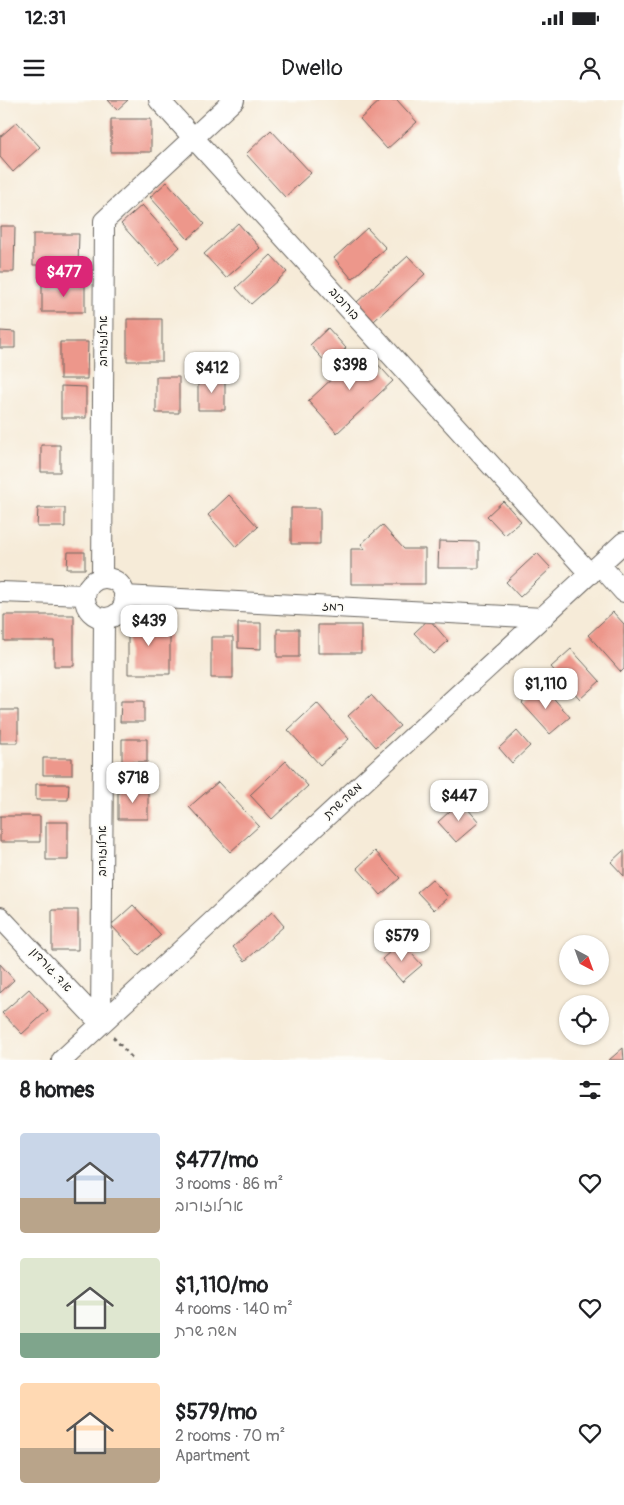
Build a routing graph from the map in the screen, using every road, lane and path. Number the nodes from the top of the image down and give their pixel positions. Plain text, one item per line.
1 (159, 100) edge
2 (234, 100) edge
3 (192, 137) junction
4 (624, 542) edge
5 (595, 570) junction
6 (102, 578) junction
7 (0, 592) edge
8 (624, 592) edge
9 (85, 595) junction
10 (124, 596) junction
11 (104, 618) junction
12 (543, 618) junction
13 (0, 917) edge
14 (101, 1024) junction
15 (62, 1060) edge
16 (134, 1060) edge

1 - 3 street, בורוכוב
2 - 3 street, ארלוזורוב
3 - 5 street, בורוכוב
3 - 6 street, ארלוזורוב
4 - 5 street, משה שרת
5 - 8 street, בורוכוב
5 - 12 street, משה שרת
6 - 9 street
6 - 10 street
7 - 9 street
9 - 11 street
10 - 11 street
10 - 12 street, רמז
11 - 14 street, ארלוזורוב
12 - 14 street, משה שרת
13 - 14 street, א.ד. גורדון
14 - 15 street, משה שרת
14 - 16 path

